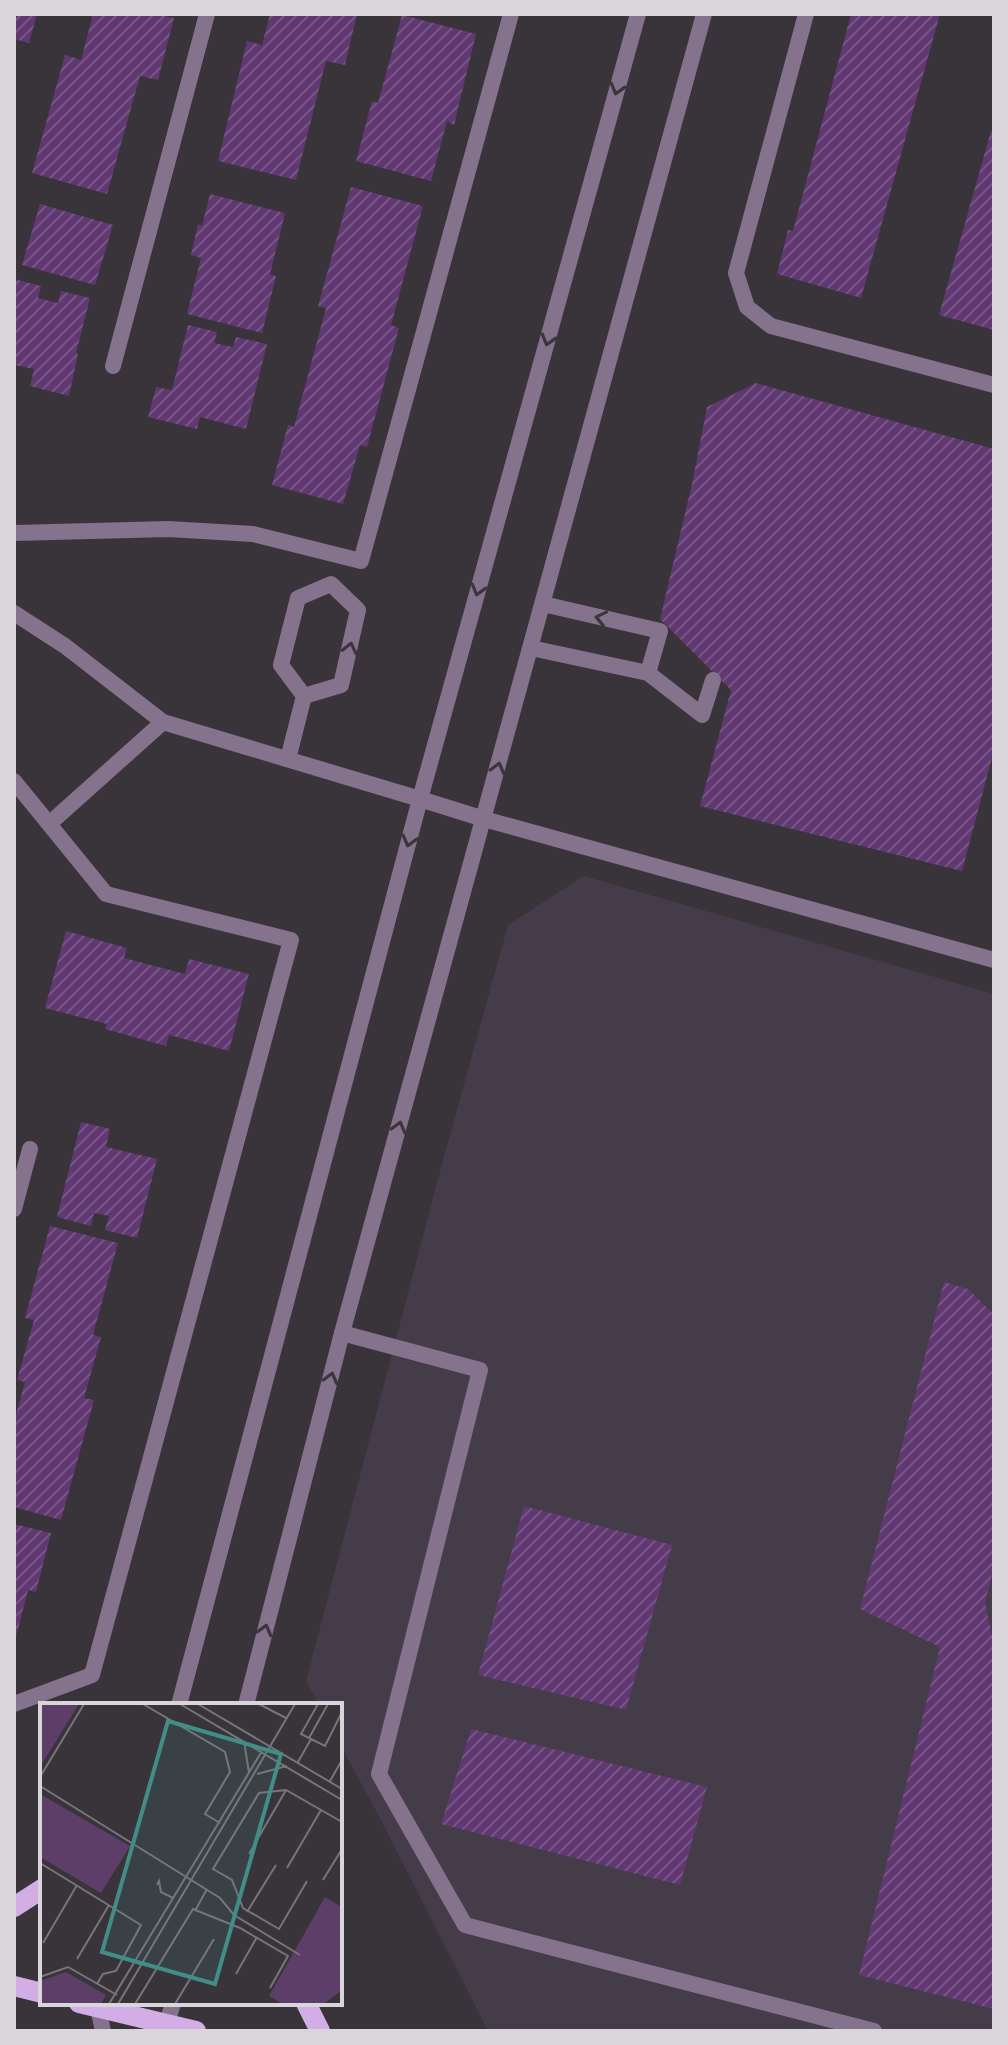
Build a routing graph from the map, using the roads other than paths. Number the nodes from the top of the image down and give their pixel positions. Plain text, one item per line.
1 (207, 14) edge
2 (511, 14) edge
3 (638, 14) edge
4 (704, 14) edge
5 (806, 14) edge
6 (113, 366) dead end
7 (994, 385) edge
8 (14, 533) edge
9 (338, 555) junction
10 (331, 584) junction
11 (543, 604) junction
12 (14, 613) edge
13 (531, 648) junction
14 (648, 673) junction
15 (713, 680) dead end
16 (304, 696) junction
17 (163, 722) junction
18 (288, 759) junction
19 (14, 781) edge
20 (420, 799) junction
21 (484, 819) junction
22 (49, 824) junction
23 (994, 960) edge
24 (30, 1149) dead end
25 (14, 1209) edge
26 (342, 1333) junction
27 (180, 1703) edge
28 (247, 1703) edge
29 (14, 1704) edge
30 (40, 1890) edge
31 (14, 1907) edge
32 (14, 1986) edge
33 (40, 1992) edge
34 (92, 2005) edge
35 (172, 2005) edge
36 (307, 2005) edge
37 (164, 2028) edge
38 (103, 2031) edge
39 (196, 2031) edge
40 (320, 2031) edge
41 (874, 2031) edge

1 - 6 street
2 - 9 street
3 -> 20 street
4 - 11 street
5 - 7 street
8 - 9 street
9 - 10 street
10 - 16 street
16 -> 10 street
11 - 13 street
14 -> 11 street
12 - 17 street
13 - 14 street
21 -> 13 street
14 - 15 street
16 - 18 street
17 - 18 street
17 - 22 street
18 - 20 street
19 - 22 street
20 - 21 street
20 -> 27 street
21 - 23 street
26 -> 21 street
22 - 29 street
24 - 25 street
28 -> 26 street
26 - 41 street
30 - 31 main road
32 - 33 main road
34 - 37 main road
34 - 38 street
35 - 37 street
36 - 40 main road
37 - 39 main road

